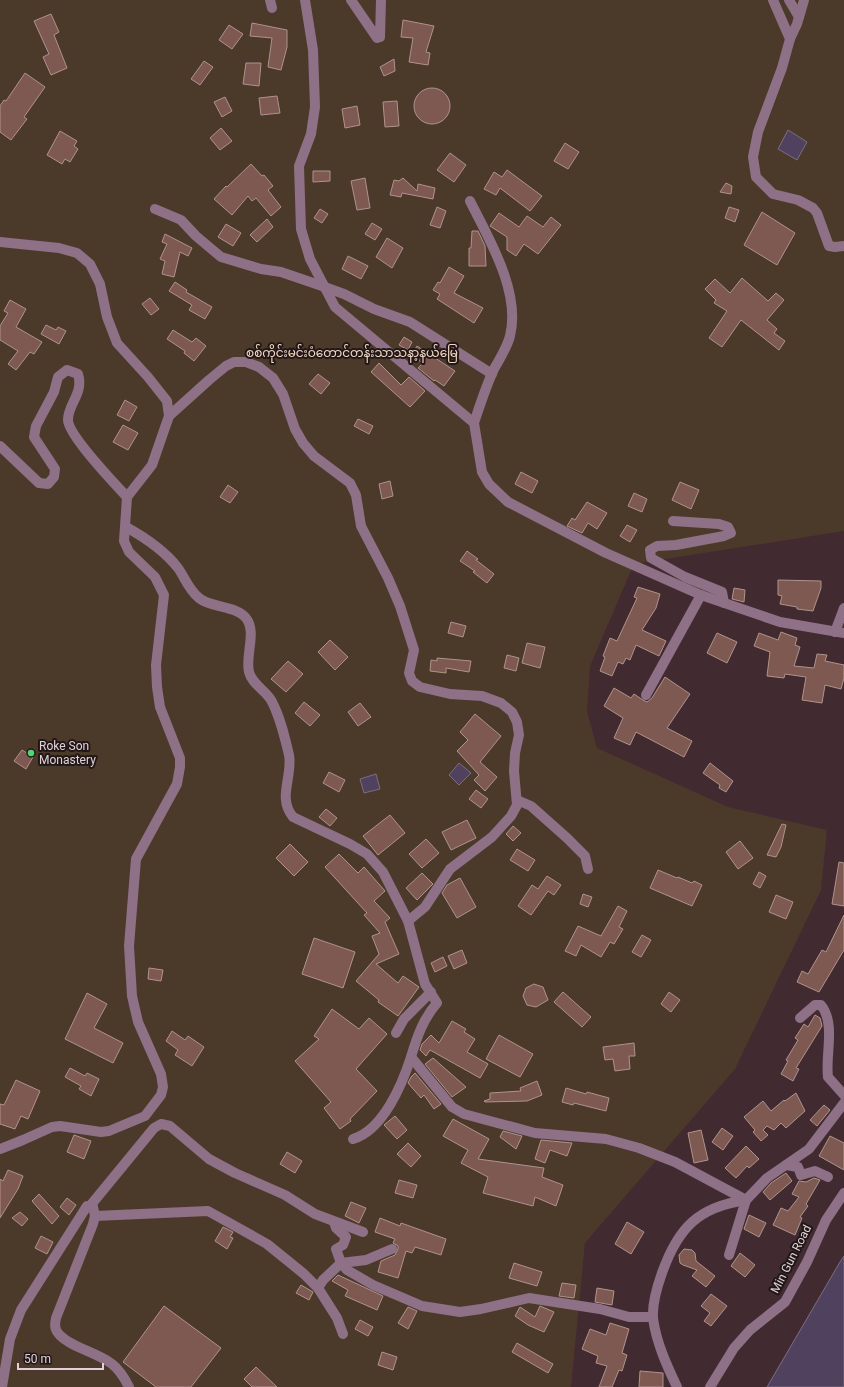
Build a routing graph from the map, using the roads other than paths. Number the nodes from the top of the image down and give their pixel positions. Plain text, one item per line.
1 (305, 0) edge
2 (351, 0) edge
3 (381, 0) edge
4 (773, 0) edge
5 (789, 0) edge
6 (804, 0) edge
7 (799, 17) junction
8 (790, 39) junction
9 (470, 201) dead end
10 (155, 209) dead end
11 (0, 242) edge
12 (844, 246) edge
13 (322, 286) junction
14 (492, 374) junction
15 (170, 416) junction
16 (474, 423) junction
17 (0, 446) edge
18 (128, 497) junction
19 (673, 521) dead end
20 (126, 527) junction
21 (702, 596) junction
22 (724, 604) junction
23 (844, 608) edge
24 (839, 632) edge
25 (646, 695) dead end
26 (517, 800) junction
27 (588, 869) dead end
28 (408, 921) junction
29 (431, 992) junction
30 (800, 1018) dead end
31 (396, 1032) dead end
32 (411, 1057) junction
33 (844, 1095) edge
34 (844, 1103) edge
35 (353, 1139) dead end
36 (0, 1149) edge
37 (786, 1165) junction
38 (828, 1177) dead end
39 (844, 1193) edge
40 (746, 1200) junction
41 (90, 1206) junction
42 (95, 1216) junction
43 (334, 1222) junction
44 (363, 1232) dead end
45 (392, 1249) dead end
46 (728, 1255) dead end
47 (341, 1263) junction
48 (318, 1288) junction
49 (653, 1317) junction
50 (343, 1334) dead end
51 (2, 1387) edge
52 (129, 1387) edge
53 (677, 1387) edge
54 (710, 1387) edge

1 - 13 street
2 - 3 street
4 - 8 street
5 - 7 street
6 - 7 street
7 - 8 street
8 - 12 street
9 - 14 street
10 - 13 street
11 - 15 street
13 - 14 street
13 - 16 street
14 - 16 street
15 - 18 street
15 - 26 street
16 - 21 street
17 - 18 street
18 - 20 street
19 - 22 street
20 - 28 street
20 - 36 street
21 - 22 street
21 - 25 street
22 - 24 street
23 - 24 street
26 - 27 street
26 - 28 street
28 - 29 street
29 - 31 street
29 - 32 street
30 - 33 street
32 - 35 street
32 - 40 street
34 - 37 street
37 - 38 street
37 - 40 street
39 - 54 street, Min Gun Road
40 - 46 street
40 - 49 street
41 - 42 street
41 - 43 street
41 - 51 street
42 - 48 street
42 - 52 street
43 - 44 street
43 - 47 street
45 - 47 street
47 - 48 street
47 - 49 street
48 - 50 street
49 - 53 street

